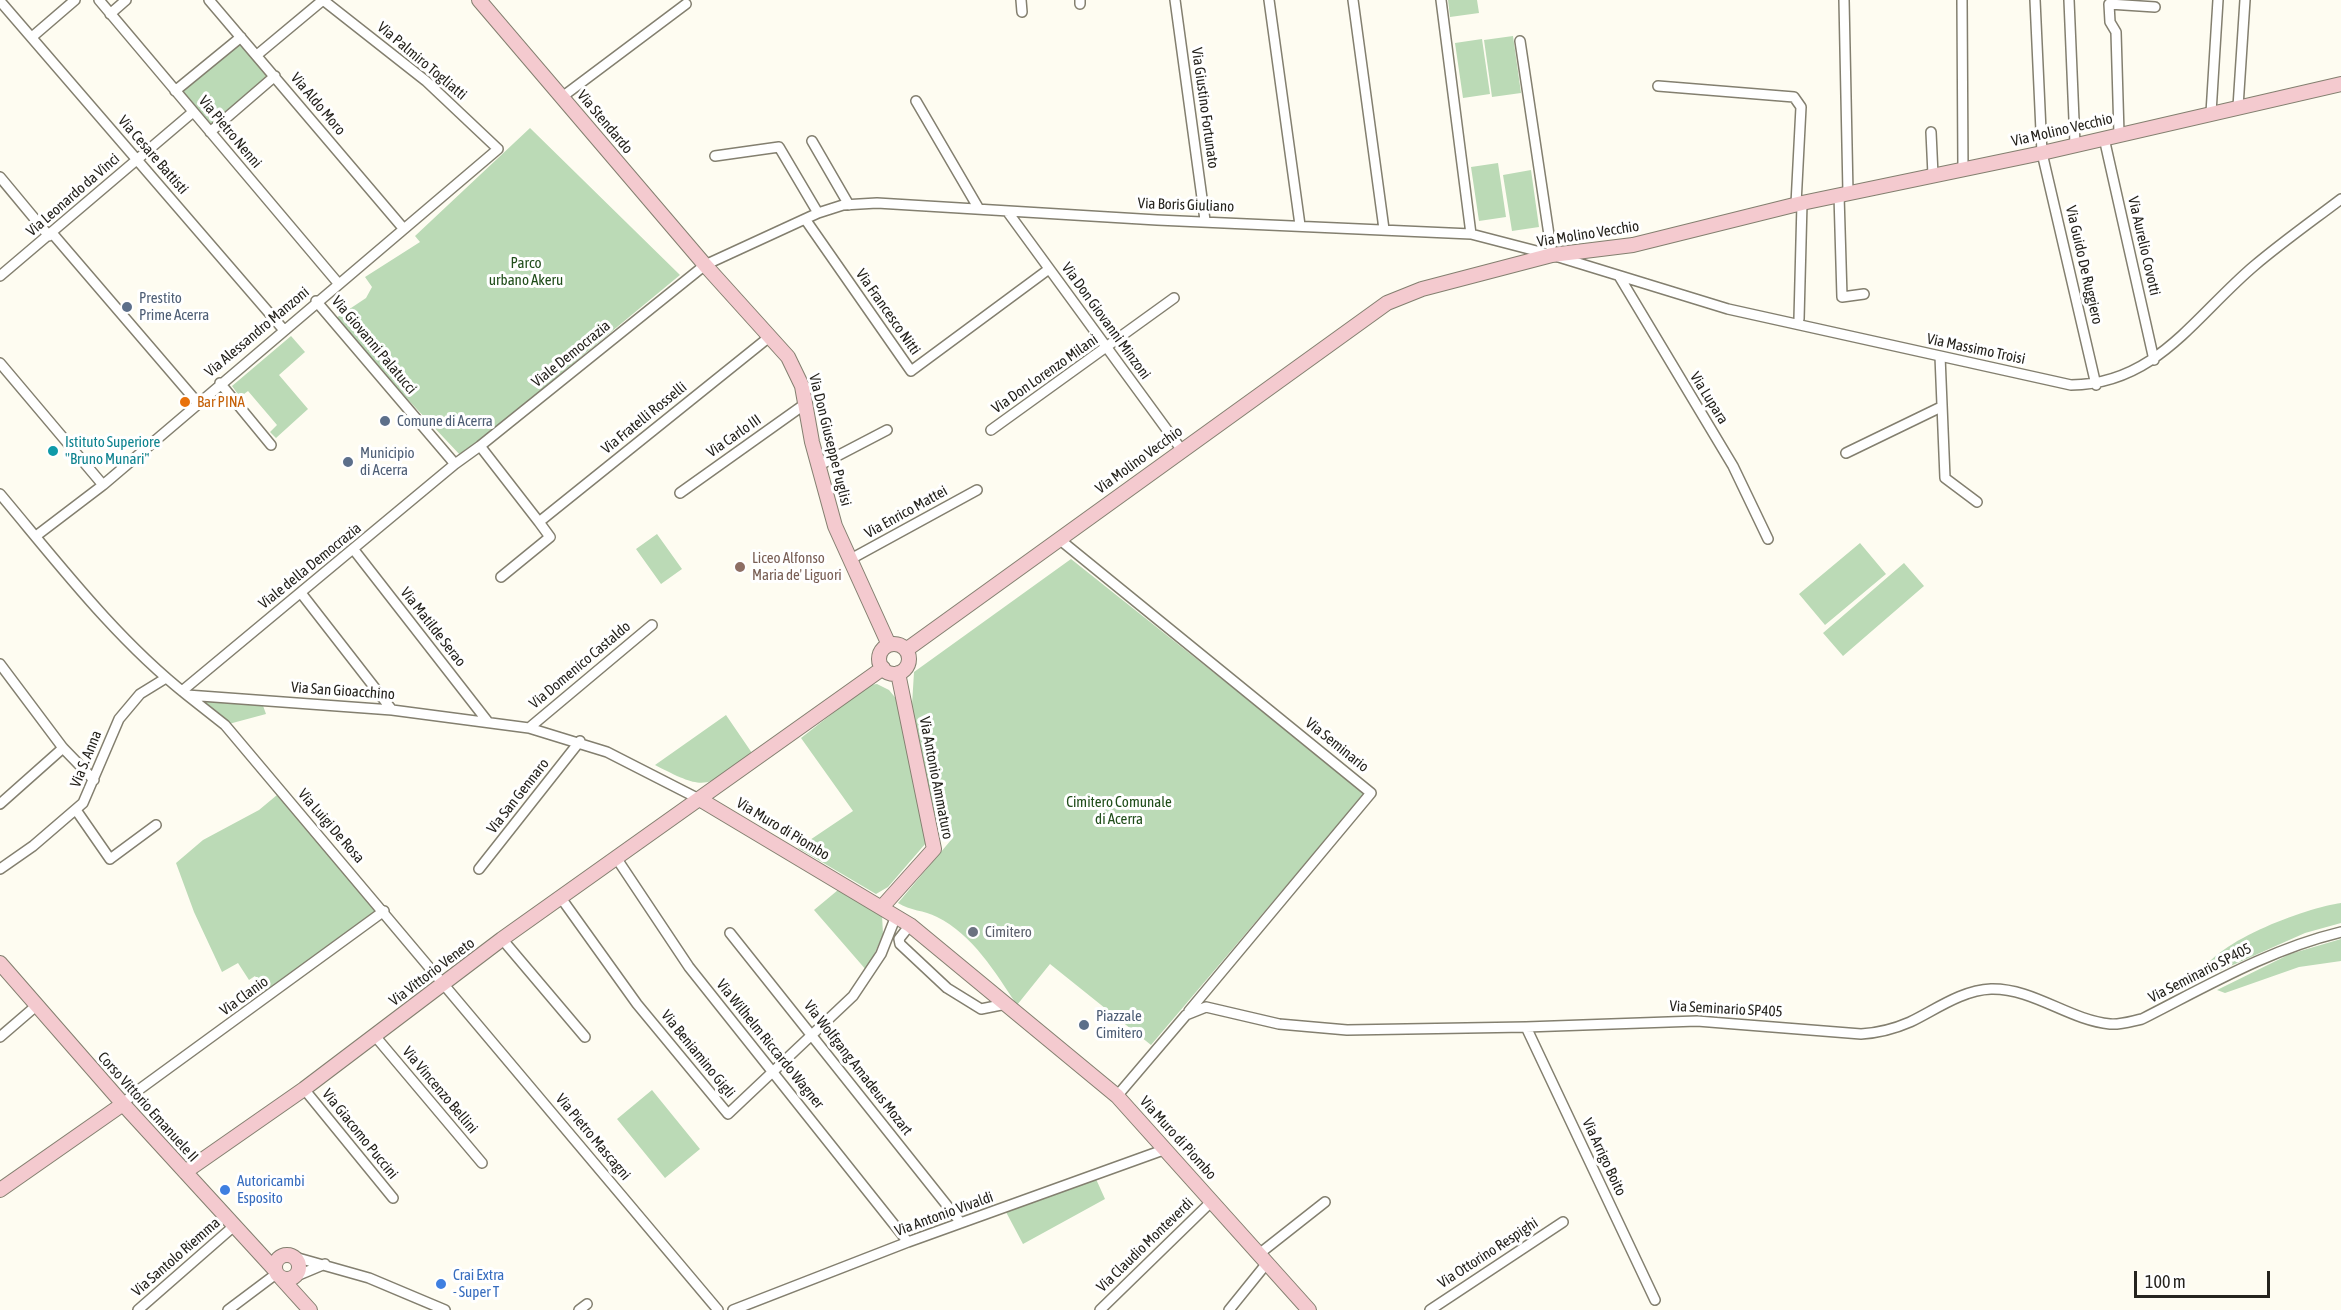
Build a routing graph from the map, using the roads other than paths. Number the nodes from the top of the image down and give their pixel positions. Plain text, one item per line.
1 (75, 0) edge
2 (99, 0) edge
3 (126, 0) edge
4 (209, 0) edge
5 (323, 0) edge
6 (480, 0) edge
7 (1021, 0) edge
8 (1175, 0) edge
9 (1269, 0) edge
10 (1353, 0) edge
11 (1441, 0) edge
12 (1844, 0) edge
13 (1962, 0) edge
14 (2035, 0) edge
15 (2069, 0) edge
16 (2218, 0) edge
17 (2245, 0) edge
18 (0, 1) edge
19 (686, 4) dead end
20 (2155, 7) dead end
21 (1022, 12) dead end
22 (110, 14) junction
23 (32, 37) junction
24 (241, 37) junction
25 (1520, 40) dead end
26 (257, 55) junction
27 (275, 76) junction
28 (2341, 84) edge
29 (1658, 86) dead end
30 (175, 91) junction
31 (562, 97) junction
32 (916, 101) dead end
33 (2238, 107) junction
34 (193, 112) junction
35 (2211, 113) junction
36 (210, 132) junction
37 (1930, 132) dead end
38 (2119, 134) junction
39 (2104, 138) junction
40 (812, 141) dead end
41 (2075, 144) junction
42 (498, 149) joint
43 (2042, 153) junction
44 (715, 156) dead end
45 (137, 160) junction
46 (1963, 169) junction
47 (1933, 175) junction
48 (0, 177) edge
49 (1844, 194) junction
50 (2341, 199) edge
51 (1799, 203) junction
52 (849, 205) junction
53 (979, 209) junction
54 (1007, 211) junction
55 (818, 213) junction
56 (805, 219) junction
57 (1205, 220) junction
58 (1300, 225) junction
59 (403, 228) junction
60 (1384, 229) junction
61 (50, 234) junction
62 (1471, 234) junction
63 (1552, 255) junction
64 (705, 265) junction
65 (1049, 269) junction
66 (0, 276) edge
67 (1619, 276) junction
68 (338, 283) junction
69 (1864, 294) dead end
70 (1174, 298) dead end
71 (316, 301) junction
72 (1799, 319) dead end
73 (283, 329) junction
74 (768, 338) junction
75 (1107, 348) junction
76 (1940, 356) junction
77 (2154, 360) junction
78 (0, 363) edge
79 (220, 383) junction
80 (2096, 384) junction
81 (197, 402) junction
82 (805, 404) junction
83 (1941, 407) junction
84 (887, 430) dead end
85 (991, 430) dead end
86 (271, 445) dead end
87 (480, 446) junction
88 (1181, 449) junction
89 (1846, 453) dead end
90 (455, 464) junction
91 (818, 466) junction
92 (103, 485) junction
93 (977, 490) dead end
94 (680, 493) dead end
95 (0, 494) edge
96 (1977, 502) dead end
97 (539, 522) junction
98 (36, 536) junction
99 (1059, 539) junction
100 (1768, 540) dead end
101 (354, 550) junction
102 (849, 560) junction
103 (501, 577) dead end
104 (301, 593) junction
105 (652, 625) dead end
106 (889, 645) junction
107 (906, 650) junction
108 (0, 665) edge
109 (883, 668) junction
110 (898, 673) junction
111 (166, 678) junction
112 (185, 693) junction
113 (392, 710) junction
114 (488, 722) junction
115 (529, 728) junction
116 (580, 741) junction
117 (63, 748) junction
118 (94, 780) junction
119 (700, 800) junction
120 (0, 804) edge
121 (76, 810) junction
122 (156, 825) dead end
123 (617, 859) junction
124 (0, 869) edge
125 (479, 869) dead end
126 (561, 898) junction
127 (882, 907) junction
128 (384, 911) junction
129 (896, 916) junction
130 (910, 925) junction
131 (2341, 932) edge
132 (730, 933) dead end
133 (502, 939) junction
134 (0, 963) edge
135 (445, 984) junction
136 (1006, 1004) junction
137 (36, 1006) junction
138 (1186, 1015) junction
139 (1526, 1028) junction
140 (813, 1035) junction
141 (0, 1036) edge
142 (375, 1036) junction
143 (585, 1037) dead end
144 (774, 1072) junction
145 (304, 1089) junction
146 (1118, 1096) junction
147 (123, 1104) junction
148 (1166, 1149) junction
149 (482, 1163) dead end
150 (185, 1172) junction
151 (0, 1190) edge
152 (393, 1198) dead end
153 (1212, 1200) junction
154 (1325, 1202) dead end
155 (1563, 1222) dead end
156 (962, 1223) junction
157 (234, 1226) junction
158 (908, 1242) junction
159 (253, 1244) junction
160 (1263, 1259) junction
161 (325, 1264) junction
162 (288, 1269) junction
163 (1655, 1300) dead end
164 (309, 1309) edge
165 (138, 1310) edge
166 (228, 1310) edge
167 (445, 1310) edge
168 (718, 1310) edge
169 (733, 1310) edge
170 (1100, 1310) edge
171 (1229, 1310) edge
172 (1309, 1310) edge
173 (1430, 1310) edge

1 - 23 street
2 - 22 street, Via Pietro Nenni
3 - 22 street
4 - 24 street, Via Aldo Moro
5 - 26 street
5 - 42 street, Via Palmiro Togliatti
6 - 31 street, Via Stendardo
7 - 21 street
8 - 57 street, Via Giustino Fortunato
9 - 58 street
10 - 60 street
11 - 62 street
12 - 49 street
13 - 46 street
14 - 43 street, Via Guido De Ruggiero
15 - 41 street
16 - 35 street
17 - 33 street
18 - 23 street, Via Cesare Battisti
19 - 31 street
20 - 38 street
22 - 30 street, Via Pietro Nenni
23 - 45 street, Via Cesare Battisti
24 - 26 street, Via Aldo Moro
24 - 30 street
25 - 63 street
26 - 27 street, Via Aldo Moro
27 - 36 street
27 - 59 street, Via Aldo Moro
28 - 33 street, Via Molino Vecchio
29 - 51 street
30 - 34 street, Via Pietro Nenni
31 - 64 street, Via Stendardo
32 - 53 street
33 - 35 street, Via Molino Vecchio
34 - 36 street, Via Pietro Nenni
34 - 45 street, Via Leonardo da Vinci
35 - 38 street, Via Molino Vecchio
36 - 68 street, Via Pietro Nenni
37 - 47 street
38 - 39 street, Via Molino Vecchio
39 - 41 street, Via Molino Vecchio
39 - 77 street, Via Aurelio Covotti
40 - 52 street
41 - 43 street, Via Molino Vecchio
42 - 59 street, Via Alessandro Manzoni
43 - 46 street, Via Molino Vecchio
43 - 80 street, Via Guido De Ruggiero
44 - 55 street
45 - 61 street, Via Leonardo da Vinci
45 - 73 street, Via Cesare Battisti
46 - 47 street, Via Molino Vecchio
47 - 49 street, Via Molino Vecchio
48 - 61 street
49 - 51 street, Via Molino Vecchio
49 - 69 street
50 - 77 street, Via Massimo Troisi
51 - 63 street, Via Molino Vecchio
51 - 72 street
52 - 53 street, Via Boris Giuliano
52 - 55 street, Via Boris Giuliano
53 - 54 street, Via Boris Giuliano
54 - 57 street, Via Boris Giuliano
54 - 65 street, Via Don Giovanni Minzoni
55 - 56 street, Via Boris Giuliano
56 - 64 street, Via Boris Giuliano
56 - 65 street, Via Francesco Nitti
57 - 58 street, Via Boris Giuliano
58 - 60 street, Via Boris Giuliano
59 - 68 street, Via Alessandro Manzoni
60 - 62 street, Via Boris Giuliano
61 - 66 street, Via Leonardo da Vinci
61 - 81 street
62 - 63 street, Via Boris Giuliano
63 - 67 street, Via Massimo Troisi
63 - 88 street, Via Molino Vecchio
64 - 74 street, Via Don Giuseppe Puglisi
64 - 87 street, Viale Democrazia
65 - 75 street, Via Don Giovanni Minzoni
67 - 76 street, Via Massimo Troisi
67 - 100 street, Via Lupara
68 - 71 street, Via Alessandro Manzoni
70 - 75 street, Via Don Lorenzo Milani
71 - 73 street, Via Alessandro Manzoni
71 - 90 street, Via Giovanni Palatucci
73 - 79 street, Via Alessandro Manzoni
74 - 82 street, Via Don Giuseppe Puglisi
74 - 97 street, Via Fratelli Rosselli
75 - 85 street, Via Don Lorenzo Milani
75 - 88 street, Via Don Giovanni Minzoni
76 - 80 street, Via Massimo Troisi
76 - 83 street
77 - 80 street, Via Massimo Troisi
78 - 92 street
79 - 81 street, Via Alessandro Manzoni
79 - 86 street
81 - 92 street, Via Alessandro Manzoni
82 - 91 street, Via Don Giuseppe Puglisi
82 - 94 street, Via Carlo III
83 - 89 street
83 - 96 street
84 - 91 street
87 - 90 street, Viale Democrazia
87 - 97 street
88 - 99 street, Via Molino Vecchio
90 - 101 street, Viale della Democrazia
91 - 102 street, Via Don Giuseppe Puglisi
92 - 98 street, Via Alessandro Manzoni
93 - 102 street, Via Enrico Mattei
95 - 98 street
97 - 103 street
98 - 111 street
99 - 107 street, Via Molino Vecchio
99 - 138 street, Via Seminario
101 - 104 street, Viale della Democrazia
101 - 114 street, Via Matilde Serao
102 - 106 street, Via Don Giuseppe Puglisi
104 - 112 street, Viale della Democrazia
104 - 113 street
105 - 115 street, Via Domenico Castaldo
106 - 107 street
106 - 109 street
107 - 110 street
108 - 117 street
109 - 110 street
109 - 119 street
110 - 127 street, Via Antonio Ammaturo
111 - 112 street
111 - 118 street, Via S. Anna
112 - 113 street, Via San Gioacchino
112 - 128 street, Via Luigi De Rosa
113 - 114 street, Via San Gioacchino
114 - 115 street, Via San Gioacchino
115 - 116 street, Via San Gioacchino
116 - 119 street, Via San Gioacchino
116 - 125 street, Via San Gennaro
117 - 118 street
117 - 120 street
118 - 121 street, Via S. Anna
119 - 123 street, Via Vittorio Veneto
119 - 127 street, Via Muro di Piombo
121 - 122 street
121 - 124 street, Via S. Anna
123 - 126 street, Via Vittorio Veneto
123 - 144 street, Via Wilhelm Riccardo Wagner
126 - 133 street, Via Vittorio Veneto
126 - 144 street, Via Beniamino Gigli
127 - 129 street, Via Muro di Piombo
128 - 135 street, Via Luigi De Rosa
128 - 147 street, Via Clanio
129 - 130 street, Via Muro di Piombo
129 - 140 street, Via Beniamino Gigli
130 - 136 street, Via Muro di Piombo
130 - 136 street
131 - 139 street, Via Seminario SP405
132 - 140 street, Via Wolfgang Amadeus Mozart
133 - 135 street, Via Vittorio Veneto
133 - 143 street
134 - 137 street, Corso Vittorio Emanuele II
135 - 142 street, Via Vittorio Veneto
135 - 168 street, Via Pietro Mascagni
136 - 146 street, Via Muro di Piombo
137 - 141 street
137 - 147 street, Corso Vittorio Emanuele II
138 - 139 street, Via Seminario SP405
138 - 146 street
139 - 163 street, Via Arrigo Boito
140 - 144 street, Via Beniamino Gigli
140 - 156 street, Via Wolfgang Amadeus Mozart
142 - 145 street, Via Vittorio Veneto
142 - 149 street, Via Vincenzo Bellini
144 - 158 street, Via Wilhelm Riccardo Wagner
145 - 150 street, Via Vittorio Veneto
145 - 152 street, Via Giacomo Puccini
146 - 148 street, Via Muro di Piombo
147 - 150 street, Corso Vittorio Emanuele II
147 - 151 street
148 - 153 street, Via Muro di Piombo
148 - 156 street, Via Antonio Vivaldi
150 - 157 street, Corso Vittorio Emanuele II
153 - 160 street, Via Muro di Piombo
153 - 170 street, Via Claudio Monteverdi
154 - 160 street
155 - 173 street, Via Ottorino Respighi
156 - 158 street, Via Antonio Vivaldi
157 - 159 street, Corso Vittorio Emanuele II
157 - 165 street, Via Santolo Riemma
158 - 169 street, Via Antonio Vivaldi
159 - 162 street
159 - 162 street, Corso Vittorio Emanuele II
160 - 171 street
160 - 172 street, Via Muro di Piombo
161 - 162 street
161 - 162 street
161 - 167 street
162 - 164 street, Corso Vittorio Emanuele II
162 - 166 street

